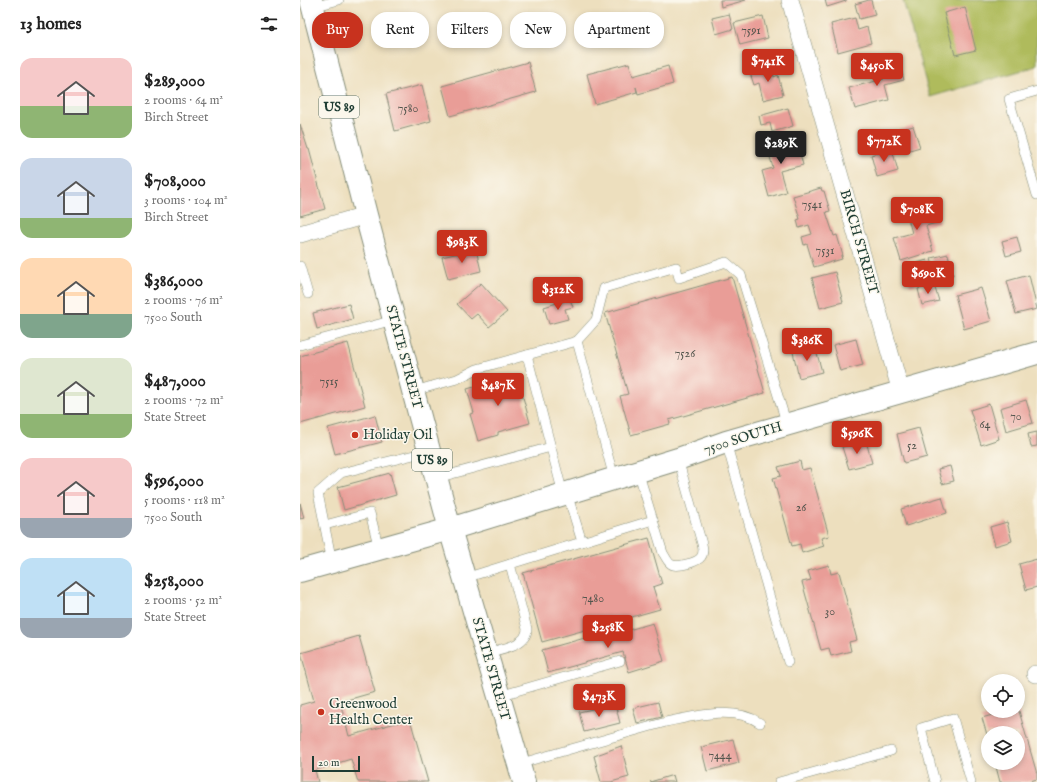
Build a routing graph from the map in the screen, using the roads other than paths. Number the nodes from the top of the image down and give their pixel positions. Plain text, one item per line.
1 (339, 0) edge
2 (790, 0) edge
3 (312, 3) edge
4 (1037, 91) edge
5 (1037, 195) edge
6 (366, 215) junction
7 (300, 234) edge
8 (300, 266) edge
9 (308, 294) dead end
10 (394, 320) junction
11 (577, 341) junction
12 (300, 345) edge
13 (1037, 353) edge
14 (527, 355) junction
15 (414, 392) junction
16 (901, 392) junction
17 (787, 425) junction
18 (726, 442) junction
19 (551, 447) junction
20 (430, 451) junction
21 (678, 459) junction
22 (638, 471) junction
23 (437, 478) junction
24 (614, 478) junction
25 (565, 494) junction
26 (653, 520) junction
27 (325, 525) junction
28 (450, 529) junction
29 (582, 542) junction
30 (379, 549) junction
31 (332, 562) junction
32 (510, 564) junction
33 (300, 571) edge
34 (465, 578) junction
35 (486, 653) junction
36 (620, 661) dead end
37 (788, 662) dead end
38 (499, 696) junction
39 (760, 723) dead end
40 (891, 751) dead end
41 (521, 773) edge
42 (779, 782) edge
43 (935, 782) edge
44 (971, 782) edge

1 - 3 lane
2 - 16 street, BIRCH STREET
3 - 6 main road, STATE STREET / US 89
4 - 5 lane
6 - 7 street
6 - 10 main road, STATE STREET / US 89
8 - 9 lane
10 - 12 lane
10 - 15 main road, STATE STREET / US 89
11 - 14 lane
11 - 17 lane
11 - 24 lane
13 - 16 main road, 7500 SOUTH
14 - 15 lane
14 - 19 lane
15 - 20 main road, STATE STREET / US 89
16 - 17 main road, 7500 SOUTH
17 - 18 main road, 7500 SOUTH
18 - 21 main road, 7500 SOUTH
18 - 37 lane
19 - 23 lane
19 - 25 lane
20 - 23 main road, STATE STREET / US 89
20 - 27 lane
21 - 22 main road, 7500 SOUTH
21 - 26 lane
22 - 24 main road, 7500 SOUTH
22 - 26 lane
23 - 28 main road, STATE STREET / US 89
24 - 25 main road, 7500 SOUTH
25 - 28 main road, 7500 SOUTH
25 - 29 lane
26 - 29 lane
27 - 30 lane
27 - 31 lane
28 - 30 main road, 7500 SOUTH
28 - 34 main road, STATE STREET / US 89
29 - 32 lane
30 - 31 main road, 7500 SOUTH
31 - 33 main road, 7500 SOUTH
32 - 34 lane
32 - 35 lane
34 - 35 main road, STATE STREET / US 89
35 - 38 main road, STATE STREET / US 89
36 - 38 lane
38 - 41 main road, STATE STREET / US 89
39 - 41 lane
40 - 42 lane
43 - 44 lane

